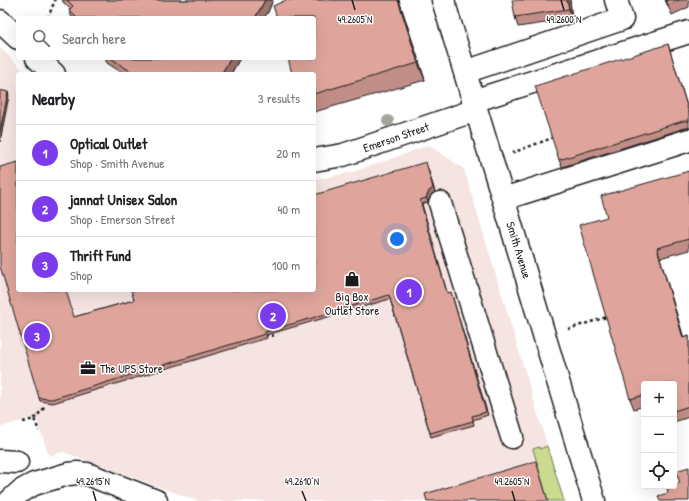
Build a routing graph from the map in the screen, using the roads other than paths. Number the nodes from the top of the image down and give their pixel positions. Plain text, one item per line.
1 (443, 0) edge
2 (616, 0) edge
3 (0, 21) edge
4 (689, 32) edge
5 (16, 36) edge
6 (39, 60) edge
7 (52, 72) edge
8 (465, 72) junction
9 (475, 106) junction
10 (689, 140) edge
11 (316, 160) edge
12 (503, 199) junction
13 (440, 202) dead end
14 (512, 437) dead end
15 (10, 501) edge
16 (156, 501) edge
17 (594, 501) edge

1 - 8 street, Smith Avenue
2 - 8 street
3 - 5 street
4 - 9 street, Emerson Street
6 - 7 street
8 - 9 street, Smith Avenue
9 - 11 street, Emerson Street
9 - 12 street, Smith Avenue
10 - 12 street
12 - 17 street, Smith Avenue
13 - 14 street
15 - 16 street

